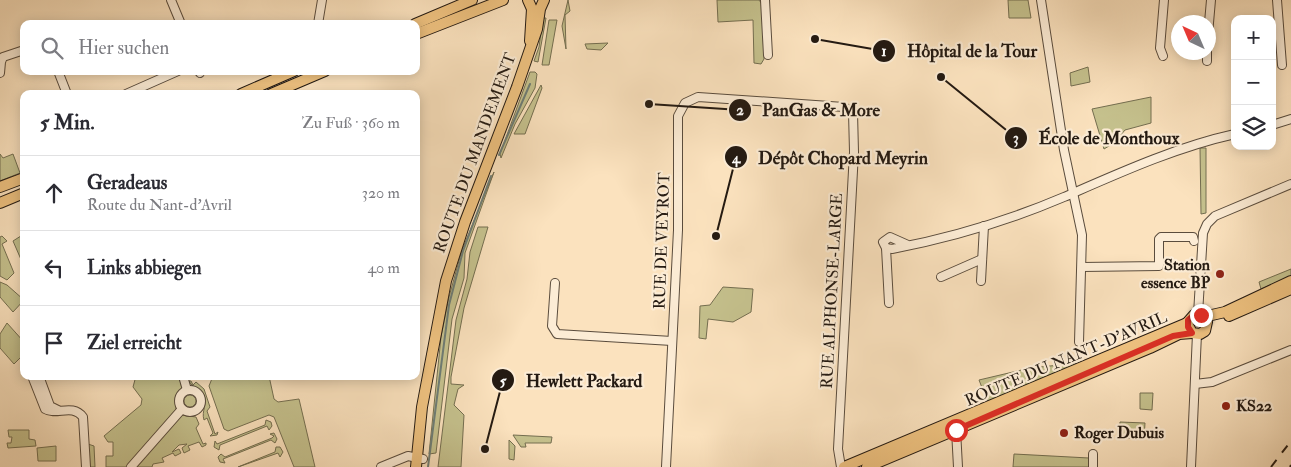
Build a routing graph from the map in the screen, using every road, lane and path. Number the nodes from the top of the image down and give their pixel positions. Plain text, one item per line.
1 (171, 0) edge
2 (322, 0) edge
3 (472, 0) edge
4 (503, 0) edge
5 (529, 0) edge
6 (543, 0) edge
7 (765, 0) edge
8 (1040, 0) edge
9 (1164, 0) edge
10 (1211, 0) edge
11 (1277, 0) edge
12 (1210, 15) edge
13 (179, 20) edge
14 (319, 20) edge
15 (420, 22) edge
16 (420, 32) edge
17 (530, 47) junction
18 (20, 51) edge
19 (768, 55) dead end
20 (1163, 56) dead end
21 (2, 58) edge
22 (1282, 64) dead end
23 (0, 73) edge
24 (59, 75) edge
25 (169, 75) edge
26 (285, 75) edge
27 (316, 75) edge
28 (65, 90) edge
29 (135, 90) edge
30 (249, 90) edge
31 (284, 90) edge
32 (768, 102) joint
33 (1291, 119) edge
34 (1276, 124) edge
35 (1231, 135) edge
36 (20, 180) edge
37 (1291, 184) edge
38 (0, 187) edge
39 (1073, 192) junction
40 (20, 195) edge
41 (0, 203) edge
42 (984, 226) junction
43 (1194, 241) dead end
44 (908, 245) junction
45 (886, 248) junction
46 (982, 259) junction
47 (1082, 267) junction
48 (941, 277) dead end
49 (981, 281) dead end
50 (1291, 281) edge
51 (555, 283) dead end
52 (1291, 289) edge
53 (889, 303) dead end
54 (1203, 319) junction
55 (1192, 330) junction
56 (672, 341) junction
57 (1079, 342) dead end
58 (1291, 350) edge
59 (37, 380) edge
60 (184, 380) edge
61 (1195, 384) junction
62 (187, 390) junction
63 (182, 409) junction
64 (956, 430) junction
65 (1093, 454) dead end
66 (419, 462) edge
67 (86, 467) edge
68 (131, 467) edge
69 (381, 467) edge
70 (666, 467) edge
71 (842, 467) edge
72 (867, 467) edge
73 (958, 467) edge
74 (1093, 467) edge
75 (1191, 467) edge

1 - 13 street
2 - 14 street
3 - 15 main road
4 - 16 main road
5 - 6 main road
5 - 17 main road, ROUTE DU MANDEMENT
6 - 17 main road, ROUTE DU MANDEMENT
7 - 19 street
8 - 39 street
9 - 20 street
10 - 12 street
11 - 22 street
17 - 66 main road, ROUTE DU MANDEMENT
18 - 21 street
21 - 23 street
24 - 28 street
25 - 29 street
26 - 30 main road
27 - 31 main road
32 - 56 street, RUE DE VEYROT
32 - 71 street, RUE ALPHONSE-LARGE
33 - 34 street
35 - 39 street
36 - 38 main road
37 - 54 street
39 - 42 street
39 - 47 street
40 - 41 main road
42 - 44 street
42 - 46 street
43 - 47 street
44 - 45 street
44 - 45 street
45 - 53 street
46 - 48 street
46 - 49 street
47 - 57 street
50 - 54 main road
51 - 56 street
52 - 54 main road
54 - 55 main road
54 - 55 main road
55 - 61 street
55 - 64 main road, ROUTE DU NANT-D'AVRIL
55 - 71 main road, ROUTE DU NANT-D'AVRIL
56 - 70 street, RUE DE VEYROT
58 - 61 street
59 - 67 street
60 - 62 street
61 - 75 street
62 - 63 street
62 - 63 street
63 - 68 street
64 - 72 main road, ROUTE DU NANT-D'AVRIL
64 - 73 street
65 - 74 street
66 - 69 street

